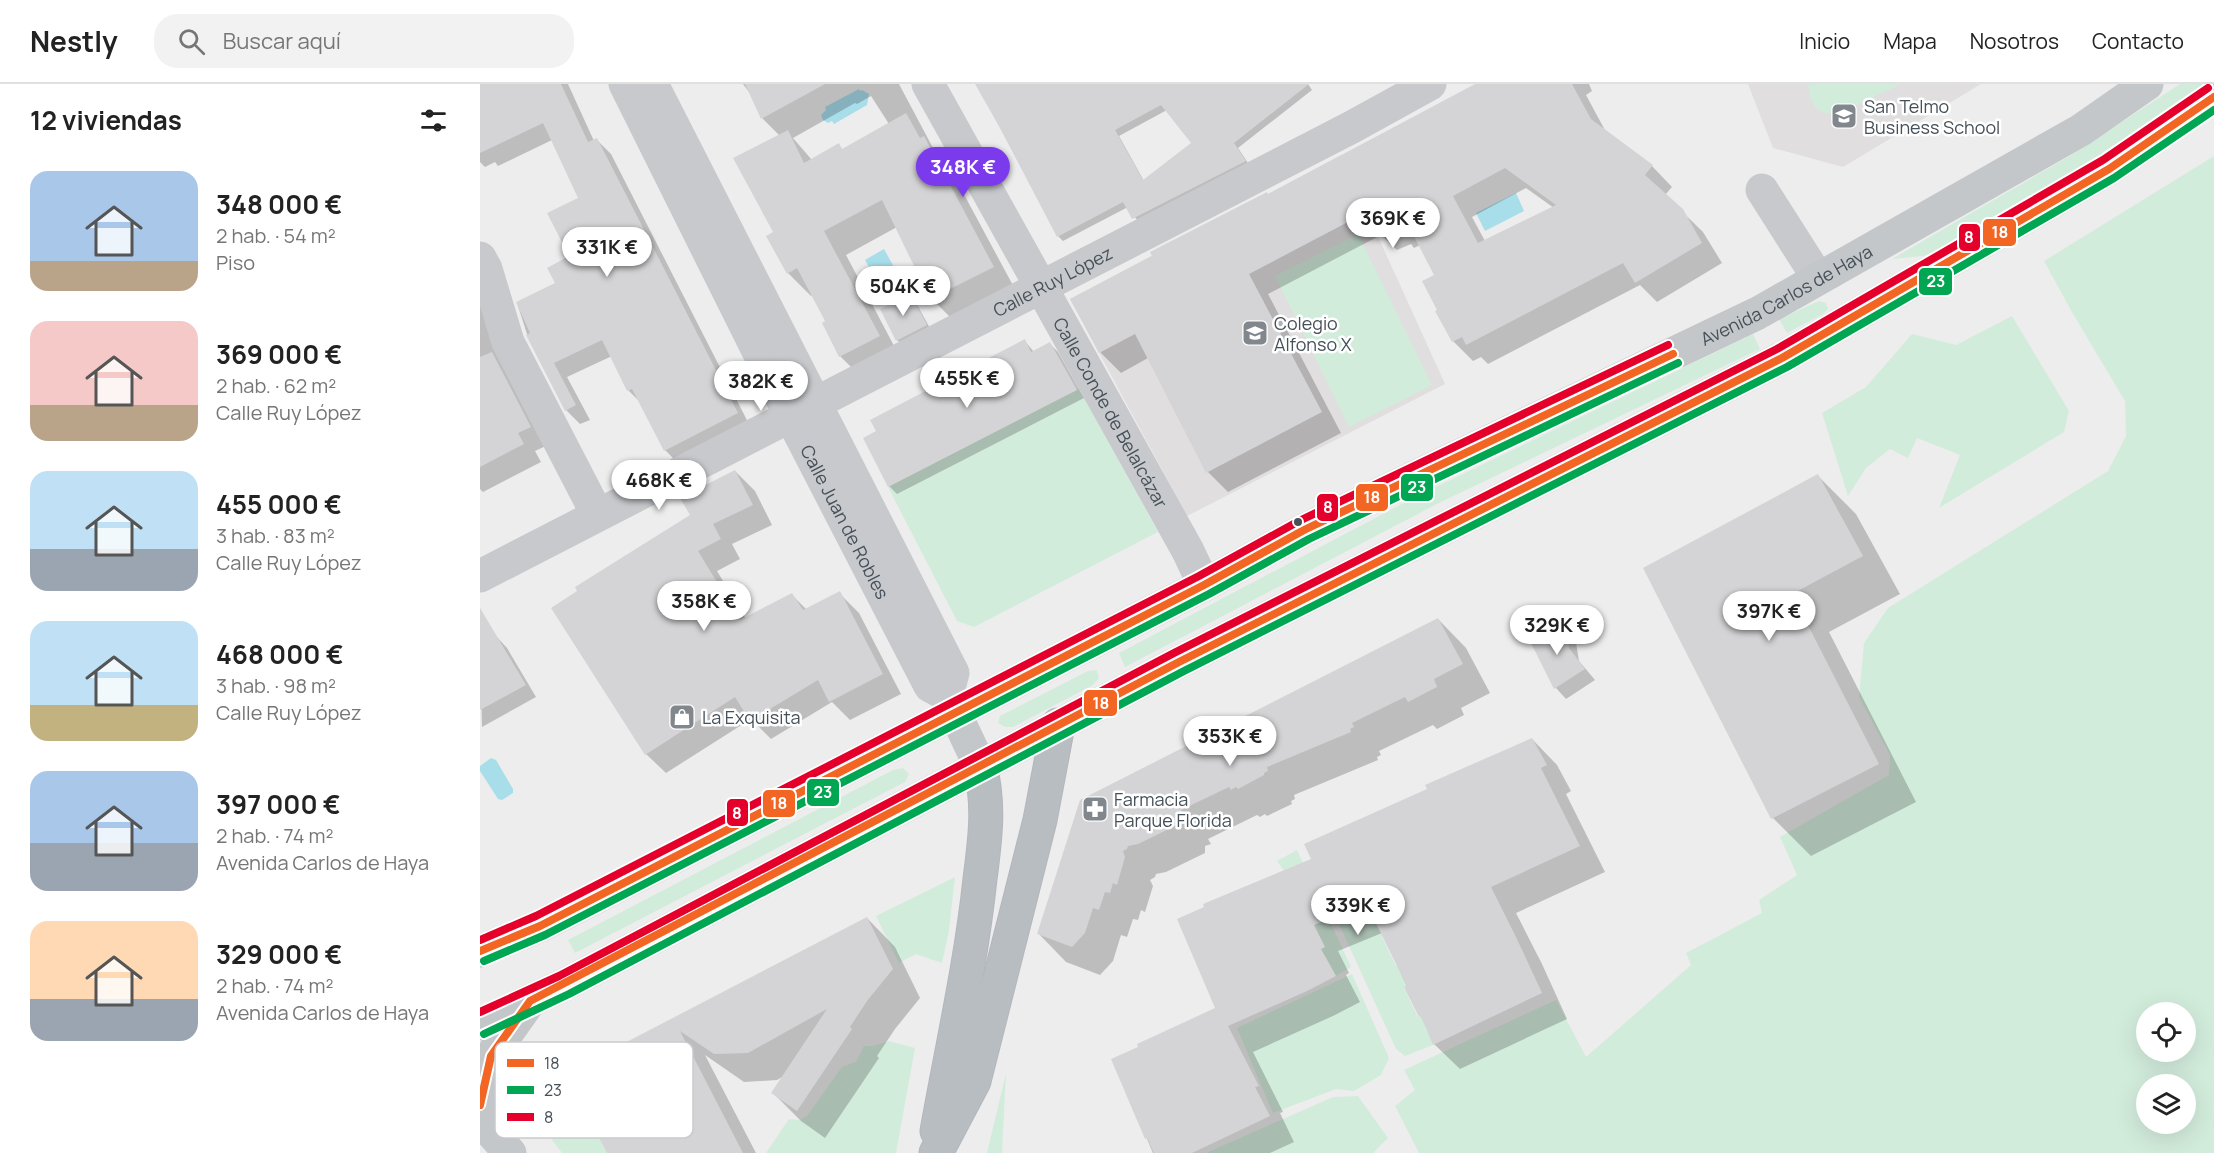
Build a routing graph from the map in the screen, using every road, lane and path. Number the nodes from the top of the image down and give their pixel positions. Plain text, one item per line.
1 (625, 84) edge
2 (652, 84) edge
3 (928, 84) edge
4 (1430, 84) edge
5 (2147, 84) edge
6 (2214, 97) edge
7 (1762, 190) dead end
8 (480, 258) edge
9 (1818, 278) junction
10 (1042, 287) junction
11 (803, 410) junction
12 (597, 514) junction
13 (480, 576) edge
14 (1204, 585) junction
15 (951, 704) junction
16 (1058, 725) junction
17 (980, 766) junction
18 (480, 951) edge
19 (530, 1001) junction
20 (480, 1024) edge
21 (501, 1042) edge
22 (495, 1050) edge
23 (480, 1105) edge
24 (480, 1120) edge
25 (495, 1136) edge
26 (496, 1138) edge
27 (510, 1153) edge
28 (934, 1153) edge

1 - 11 street, Calle Juan de Robles
2 - 11 street, Calle Juan de Robles
3 - 10 street, Calle Conde de Belalcázar
4 - 10 street, Calle Ruy López
5 - 9 main road, Avenida Carlos de Haya
6 - 16 main road
7 - 9 street
8 - 12 street
9 - 14 main road, Avenida Carlos de Haya
10 - 11 street, Calle Ruy López
10 - 14 street, Calle Conde de Belalcázar
11 - 12 street, Calle Ruy López
11 - 15 street, Calle Juan de Robles
12 - 13 street, Calle Ruy López
14 - 15 main road, Avenida Carlos de Haya
15 - 17 main road
15 - 18 main road, Avenida Carlos de Haya
16 - 17 main road
16 - 28 highway
17 - 19 main road
17 - 28 highway
19 - 20 main road
19 - 21 main road
22 - 23 main road
24 - 25 main road
26 - 27 main road

